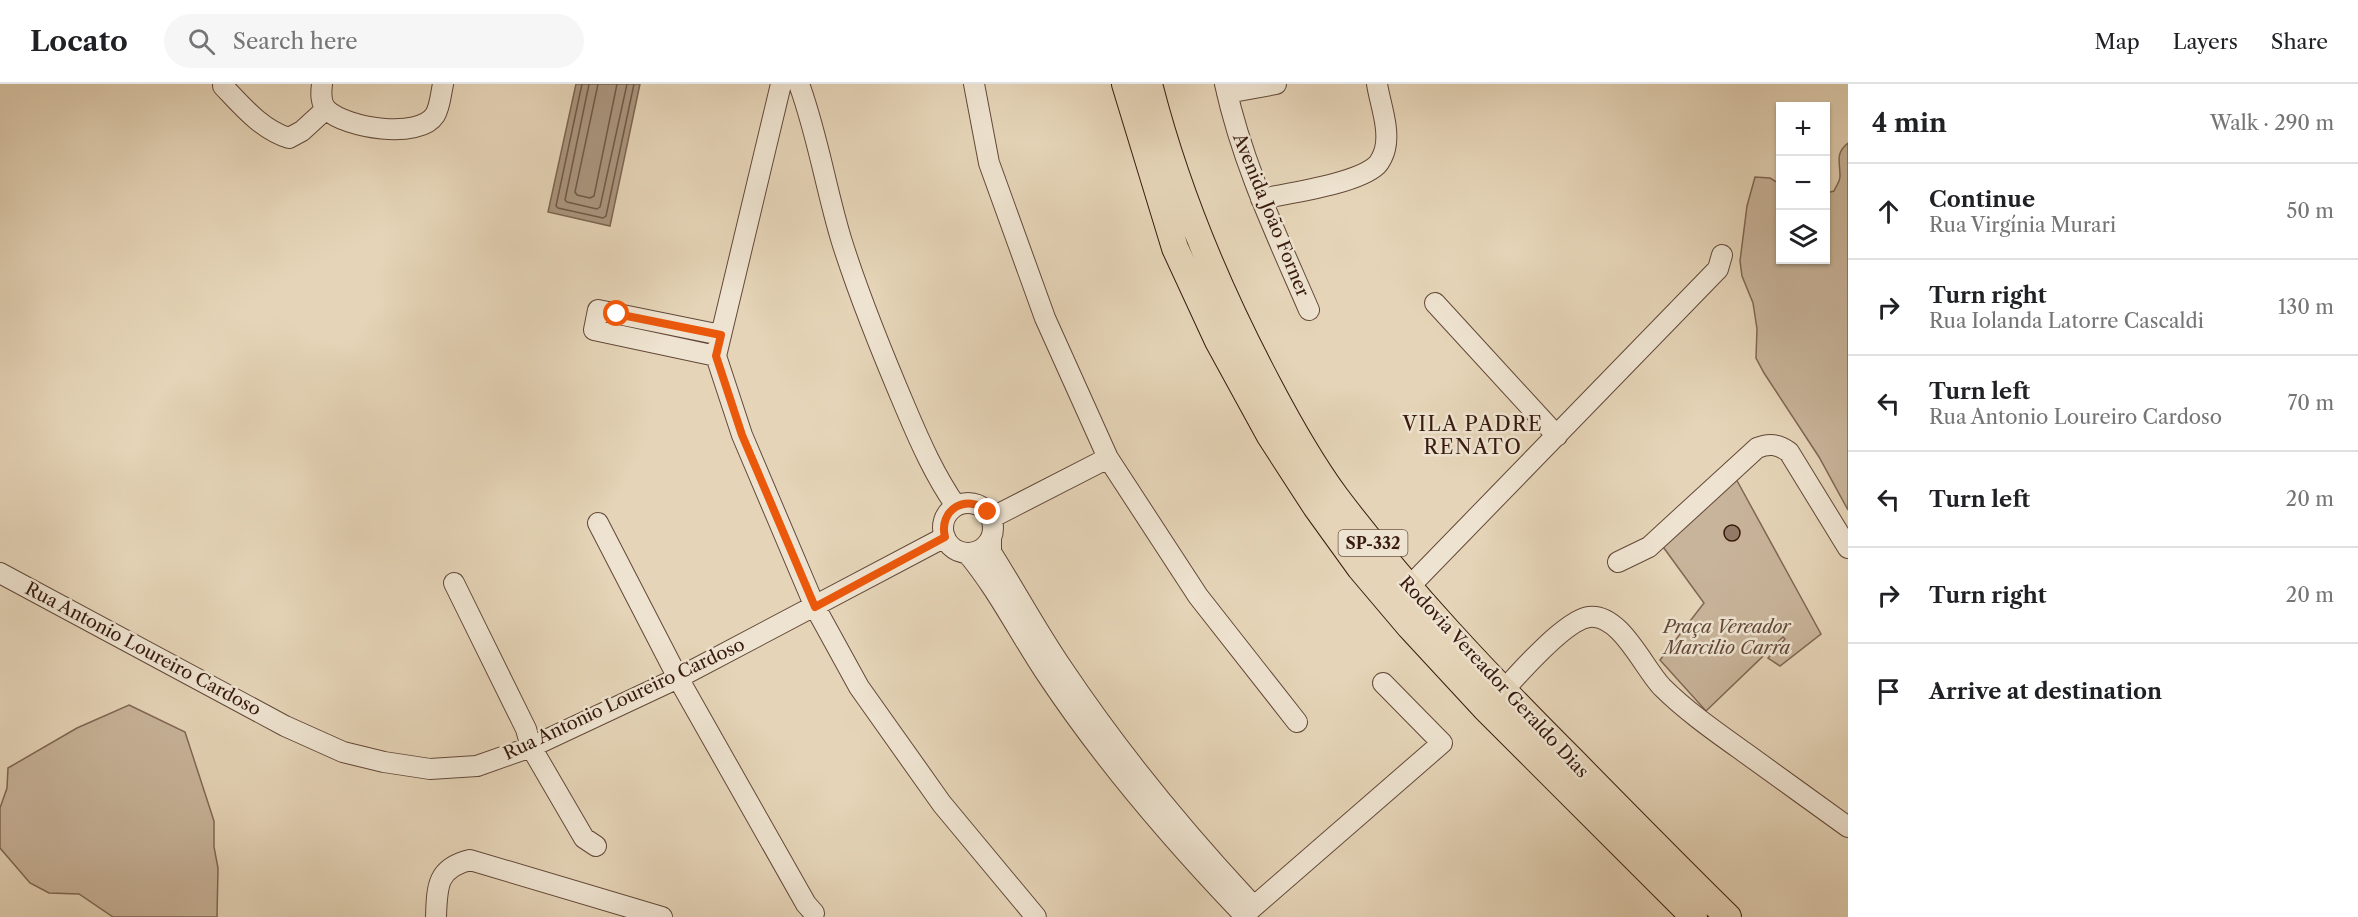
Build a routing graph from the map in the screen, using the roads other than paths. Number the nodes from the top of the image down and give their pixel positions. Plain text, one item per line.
1 (322, 84) edge
2 (443, 84) edge
3 (781, 84) edge
4 (800, 84) edge
5 (974, 84) edge
6 (1125, 84) edge
7 (1149, 84) edge
8 (1276, 84) edge
9 (1377, 84) edge
10 (224, 85) edge
11 (1226, 88) edge
12 (326, 109) junction
13 (1261, 199) junction
14 (1722, 255) dead end
15 (1435, 303) dead end
16 (1309, 310) dead end
17 (721, 335) junction
18 (716, 356) junction
19 (1557, 436) junction
20 (1108, 458) junction
21 (956, 506) junction
22 (992, 518) junction
23 (598, 523) dead end
24 (945, 537) junction
25 (991, 539) junction
26 (1848, 548) edge
27 (967, 552) junction
28 (1618, 562) dead end
29 (0, 573) edge
30 (454, 583) dead end
31 (1408, 587) junction
32 (815, 607) junction
33 (678, 678) junction
34 (1383, 683) dead end
35 (1503, 691) junction
36 (1297, 722) dead end
37 (531, 747) junction
38 (1848, 827) edge
39 (596, 846) dead end
40 (814, 913) dead end
41 (1247, 913) edge
42 (638, 914) edge
43 (436, 917) edge
44 (662, 917) edge
45 (1036, 917) edge
46 (1694, 917) edge
47 (1728, 917) edge

1 - 12 street
2 - 12 street
3 - 17 street
4 - 21 street
5 - 20 street
6 - 46 main road, Rodovia Vereador Geraldo Dias / SP-332
7 - 31 main road, Rodovia Vereador Geraldo Dias / SP-332
8 - 11 street
9 - 13 street
10 - 12 street
11 - 13 street, Avenida João Forner
13 - 16 street, Avenida João Forner
14 - 19 street
15 - 19 street
17 - 18 street
17 - 18 street
18 - 32 street
19 - 31 street
20 - 22 street
20 - 36 street
21 - 22 street
21 - 24 street
22 - 25 street
23 - 33 street
24 - 27 street
24 - 32 street, Rua Antonio Loureiro Cardoso
25 - 27 street
25 - 41 street
26 - 28 street
27 - 41 street
29 - 37 street, Rua Antonio Loureiro Cardoso
30 - 37 street
31 - 35 main road, Rodovia Vereador Geraldo Dias / SP-332
32 - 33 street, Rua Antonio Loureiro Cardoso
32 - 45 street
33 - 37 street, Rua Antonio Loureiro Cardoso
33 - 40 street
34 - 41 street
35 - 38 street
35 - 47 main road, Rodovia Vereador Geraldo Dias / SP-332
37 - 39 street
42 - 43 street
42 - 44 street

